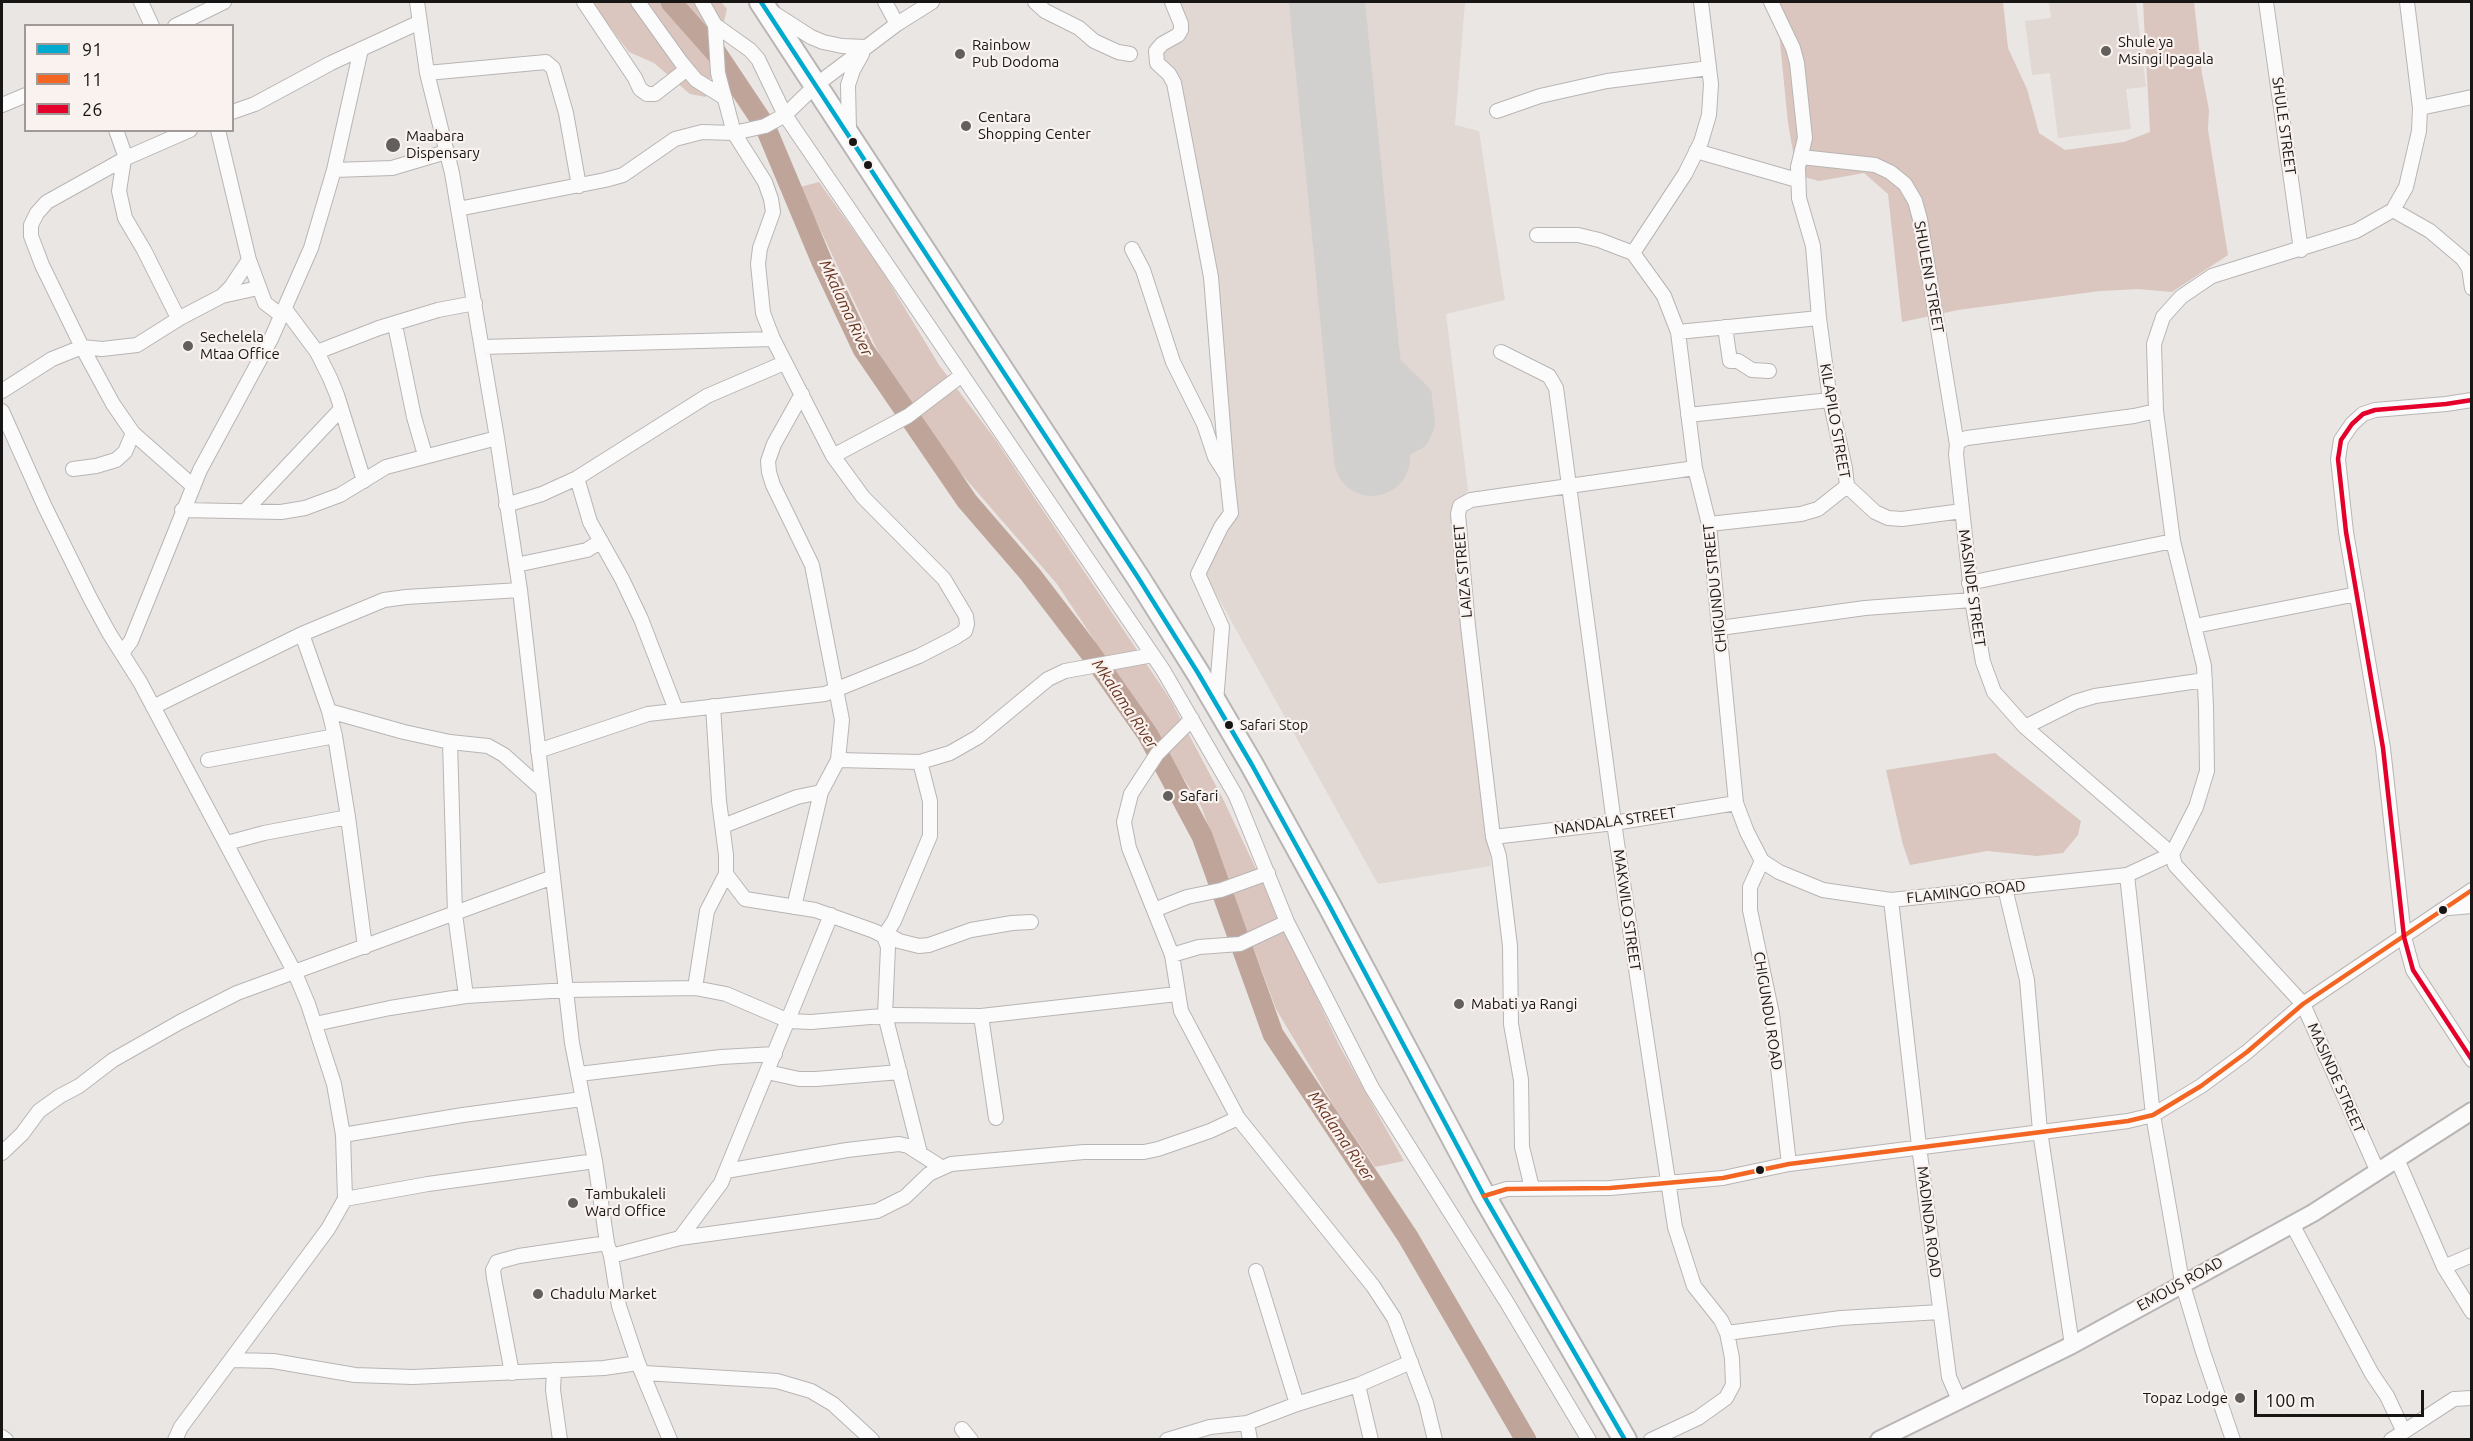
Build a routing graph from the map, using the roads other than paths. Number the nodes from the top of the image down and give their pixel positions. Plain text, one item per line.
1 (141, 2) edge
2 (224, 2) edge
3 (417, 2) edge
4 (584, 2) edge
5 (638, 2) edge
6 (702, 2) edge
7 (885, 2) edge
8 (932, 2) edge
9 (1035, 2) edge
10 (1172, 2) edge
11 (1701, 2) edge
12 (1771, 2) edge
13 (2266, 2) edge
14 (2407, 2) edge
15 (763, 4) edge
16 (420, 22) junction
17 (152, 24) edge
18 (179, 24) edge
19 (897, 24) junction
20 (715, 25) junction
21 (866, 47) junction
22 (361, 49) junction
23 (1130, 54) dead end
24 (1709, 68) junction
25 (687, 69) junction
26 (427, 73) junction
27 (816, 85) junction
28 (24, 96) edge
29 (2472, 97) edge
30 (724, 98) junction
31 (2, 105) edge
32 (2420, 108) junction
33 (234, 111) edge
34 (1497, 111) dead end
35 (785, 115) junction
36 (117, 132) edge
37 (185, 132) edge
38 (218, 132) edge
39 (734, 133) junction
40 (850, 138) junction
41 (1696, 151) junction
42 (447, 152) junction
43 (125, 158) junction
44 (1801, 158) junction
45 (334, 170) junction
46 (1797, 180) junction
47 (579, 186) junction
48 (458, 209) junction
49 (2393, 210) junction
50 (1537, 234) dead end
51 (1132, 249) dead end
52 (2301, 249) junction
53 (1633, 253) junction
54 (249, 260) junction
55 (2470, 268) edge
56 (258, 288) junction
57 (2472, 288) edge
58 (222, 297) junction
59 (474, 303) junction
60 (283, 313) junction
61 (180, 318) junction
62 (1818, 318) junction
63 (395, 325) junction
64 (1725, 327) junction
65 (1678, 332) junction
66 (773, 339) junction
67 (82, 347) junction
68 (482, 347) junction
69 (317, 352) junction
70 (1501, 352) dead end
71 (784, 363) junction
72 (1769, 372) dead end
73 (962, 375) junction
74 (2, 391) edge
75 (802, 394) junction
76 (1830, 400) junction
77 (2472, 400) edge
78 (341, 409) junction
79 (2, 411) edge
80 (2156, 411) junction
81 (1688, 415) junction
82 (134, 433) junction
83 (497, 438) junction
84 (1957, 445) junction
85 (425, 455) junction
86 (833, 456) junction
87 (1695, 468) junction
88 (73, 469) dead end
89 (1227, 476) junction
90 (577, 478) junction
91 (364, 481) junction
92 (193, 486) junction
93 (1568, 486) junction
94 (1846, 486) junction
95 (506, 505) junction
96 (182, 510) junction
97 (245, 511) junction
98 (1962, 511) junction
99 (1710, 524) junction
100 (601, 541) junction
101 (2173, 541) junction
102 (516, 565) junction
103 (1969, 583) junction
104 (520, 590) junction
105 (2357, 594) junction
106 (1971, 600) junction
107 (2195, 626) junction
108 (1720, 628) junction
109 (302, 634) junction
110 (122, 653) junction
111 (1153, 655) junction
112 (2205, 680) junction
113 (836, 690) junction
114 (1215, 703) junction
115 (713, 706) junction
116 (153, 707) junction
117 (676, 710) junction
118 (328, 711) junction
119 (1192, 719) junction
120 (2025, 727) junction
121 (335, 736) junction
122 (450, 742) junction
123 (538, 751) junction
124 (208, 760) dead end
125 (838, 760) junction
126 (920, 762) junction
127 (543, 790) junction
128 (821, 792) junction
129 (1736, 803) junction
130 (348, 817) junction
131 (1614, 823) junction
132 (723, 826) junction
133 (1494, 837) junction
134 (226, 843) junction
135 (2172, 854) junction
136 (1762, 861) junction
137 (1268, 873) junction
138 (726, 874) junction
139 (2127, 875) junction
140 (553, 878) junction
141 (2005, 888) junction
142 (2472, 890) edge
143 (1891, 900) junction
144 (2472, 906) edge
145 (794, 907) junction
146 (2447, 908) junction
147 (1154, 910) junction
148 (455, 914) junction
149 (831, 915) junction
150 (1030, 922) dead end
151 (1287, 922) junction
152 (886, 935) junction
153 (2404, 937) junction
154 (365, 947) junction
155 (1172, 955) junction
156 (294, 974) junction
157 (695, 988) junction
158 (568, 990) junction
159 (1177, 994) junction
160 (466, 996) junction
161 (2303, 1004) junction
162 (885, 1015) junction
163 (981, 1016) junction
164 (789, 1021) junction
165 (315, 1024) junction
166 (775, 1054) junction
167 (2472, 1060) edge
168 (767, 1072) junction
169 (900, 1072) junction
170 (579, 1074) junction
171 (582, 1099) junction
172 (2472, 1111) edge
173 (2153, 1114) junction
174 (996, 1118) dead end
175 (1238, 1118) junction
176 (2040, 1131) junction
177 (343, 1135) junction
178 (1919, 1146) junction
179 (2, 1153) edge
180 (920, 1153) junction
181 (2397, 1160) junction
182 (595, 1161) junction
183 (1789, 1164) junction
184 (941, 1167) junction
185 (2378, 1170) junction
186 (726, 1171) junction
187 (1667, 1183) junction
188 (1532, 1188) junction
189 (1484, 1196) junction
190 (345, 1199) junction
191 (2292, 1224) junction
192 (680, 1238) junction
193 (609, 1249) junction
194 (2472, 1255) edge
195 (2444, 1268) junction
196 (1256, 1271) dead end
197 (2182, 1282) junction
198 (1940, 1312) junction
199 (2472, 1312) edge
200 (1727, 1333) junction
201 (2072, 1345) junction
202 (232, 1360) junction
203 (1411, 1362) junction
204 (641, 1368) junction
205 (554, 1370) junction
206 (512, 1373) junction
207 (1358, 1385) junction
208 (2472, 1398) edge
209 (1959, 1400) junction
210 (1297, 1404) junction
211 (1247, 1423) junction
212 (2403, 1430) junction
213 (2, 1437) edge
214 (6, 1440) edge
215 (175, 1440) edge
216 (560, 1440) edge
217 (670, 1440) edge
218 (872, 1440) edge
219 (1167, 1440) edge
220 (1251, 1440) edge
221 (1371, 1440) edge
222 (1436, 1440) edge
223 (1589, 1440) edge
224 (1625, 1440) edge
225 (1651, 1440) edge
226 (1879, 1440) edge
227 (2233, 1440) edge
228 (2391, 1440) edge

1 - 17 street
2 - 18 street
3 - 16 street
4 - 25 street
5 - 25 street
6 - 20 street
7 - 19 street
8 - 19 street
9 - 23 street
10 - 89 street
11 - 24 street
12 - 44 street
13 - 52 street, SHULE STREET
14 - 32 street
15 - 21 street
15 - 27 highway
16 - 22 street
16 - 26 street
19 - 21 street
20 - 30 street
20 - 35 street
21 - 27 street
21 - 40 street
22 - 33 street
22 - 45 street
24 - 34 street
24 - 41 street
25 - 30 street
26 - 42 street
26 - 47 street
27 - 35 street
27 - 40 highway
28 - 31 street
29 - 32 street
30 - 39 street
32 - 49 street
35 - 39 street
35 - 73 street
36 - 43 street
37 - 43 street
38 - 54 street
39 - 47 street
39 - 66 street
40 - 114 highway
41 - 46 street
41 - 53 street
42 - 45 street
42 - 48 street
43 - 61 street
43 - 67 street
44 - 46 street
44 - 84 street, SHULENI STREET
45 - 60 street
46 - 62 street, KILAPILO STREET
47 - 48 street
48 - 59 street
49 - 52 street
49 - 55 street
50 - 53 street
51 - 89 street
52 - 80 street
53 - 65 street, CHIGUNDU STREET
54 - 56 street
54 - 58 street
55 - 57 street
56 - 58 street
56 - 60 street
58 - 61 street
59 - 63 street
59 - 68 street
60 - 69 street
60 - 92 street
61 - 67 street
62 - 64 street
62 - 76 street, KILAPILO STREET
63 - 69 street
63 - 85 street
64 - 65 street
64 - 72 street
65 - 81 street, CHIGUNDU STREET
66 - 68 street
66 - 71 street
67 - 74 street
67 - 82 street
68 - 83 street
69 - 78 street
70 - 93 street, MAKWILO STREET
71 - 75 street
71 - 90 street
73 - 86 street
73 - 111 street
75 - 86 street
75 - 113 street
76 - 81 street
76 - 94 street, KILAPILO STREET
77 - 105 street
78 - 91 street
78 - 97 street
79 - 110 street
80 - 84 street
80 - 101 street
81 - 87 street, CHIGUNDU STREET
82 - 88 street
82 - 92 street
83 - 85 street
83 - 95 street
84 - 98 street, MASINDE STREET
85 - 91 street
86 - 113 street
87 - 93 street, LAIZA STREET
87 - 99 street, CHIGUNDU STREET
89 - 114 street
90 - 95 street
90 - 100 street
91 - 97 street
92 - 96 street
93 - 131 street, MAKWILO STREET
93 - 133 street, LAIZA STREET
94 - 98 street
94 - 99 street, KILAPILO STREET
95 - 102 street
96 - 97 street
96 - 110 street
98 - 103 street, MASINDE STREET
99 - 108 street, CHIGUNDU STREET
100 - 102 street
100 - 117 street
101 - 103 street
101 - 107 street
102 - 104 street
103 - 106 street, MASINDE STREET
104 - 109 street
104 - 123 street
105 - 107 street
105 - 153 street
106 - 108 street
106 - 120 street, MASINDE STREET
107 - 112 street
108 - 129 street, CHIGUNDU STREET
109 - 116 street
109 - 118 street
110 - 116 street
111 - 119 street
111 - 126 street
112 - 120 street
112 - 135 street
113 - 115 street
113 - 125 street
114 - 189 highway
115 - 117 street
115 - 132 street
116 - 134 street
117 - 123 street
118 - 121 street
118 - 122 street
119 - 137 street
119 - 147 street
120 - 135 street, MASINDE STREET
121 - 124 street
121 - 130 street
122 - 127 street
122 - 148 street
123 - 127 street
125 - 126 street
125 - 128 street
126 - 152 street
127 - 140 street
128 - 132 street
128 - 145 street
129 - 131 street, NANDALA STREET
129 - 136 street, CHIGUNDU STREET
130 - 134 street
130 - 154 street
131 - 133 street, NANDALA STREET
131 - 187 street, MAKWILO STREET
132 - 138 street
133 - 188 street, LAIZA STREET
134 - 156 street
135 - 139 street, FLAMINGO ROAD
135 - 161 street, MASINDE STREET
136 - 143 street, FLAMINGO ROAD
136 - 183 street, CHIGUNDU ROAD
137 - 147 street
137 - 151 street
138 - 145 street
138 - 157 street
139 - 141 street, FLAMINGO ROAD
139 - 173 street
140 - 148 street
140 - 158 street
141 - 143 street, FLAMINGO ROAD
141 - 176 street
142 - 146 street
143 - 178 street, MADINDA ROAD
144 - 146 street
145 - 149 street
146 - 153 street
147 - 155 street
148 - 154 street
148 - 160 street
149 - 152 street
149 - 164 street
150 - 152 street
151 - 155 street
151 - 223 street
152 - 162 street
153 - 161 street
153 - 167 street
154 - 156 street
155 - 159 street
156 - 165 street
156 - 179 street
157 - 158 street
157 - 164 street
158 - 160 street
158 - 170 street
159 - 163 street
159 - 175 street
160 - 165 street
161 - 173 street
161 - 185 street, MASINDE STREET
162 - 163 street
162 - 164 street
162 - 169 street
163 - 174 street
164 - 166 street
165 - 177 street
166 - 168 street
166 - 170 street
168 - 169 street
168 - 186 street
169 - 180 street
170 - 171 street
171 - 177 street
171 - 182 street
172 - 181 street, EMOUS ROAD
173 - 176 street
173 - 197 street
175 - 184 street
175 - 203 street
176 - 178 street
176 - 201 street
177 - 190 street
178 - 183 street
178 - 198 street, MADINDA ROAD
180 - 184 street
180 - 186 street
181 - 185 street, EMOUS ROAD
181 - 195 street
182 - 190 street
182 - 193 street
183 - 187 street
184 - 192 street
185 - 191 street, EMOUS ROAD
186 - 192 street
187 - 188 street
187 - 200 street, MAKWILO STREET
188 - 189 street
189 - 224 highway
190 - 202 street
191 - 197 street, EMOUS ROAD
191 - 212 street
192 - 193 street
193 - 204 street
193 - 206 street
194 - 195 street
195 - 199 street
196 - 210 street
197 - 201 street, EMOUS ROAD
197 - 227 street
198 - 200 street
198 - 209 street, MADINDA ROAD
200 - 225 street, MAKWILO STREET
201 - 209 street, EMOUS ROAD
202 - 206 street
202 - 215 street
203 - 207 street
203 - 222 street
204 - 205 street
204 - 217 street
204 - 218 street
205 - 206 street
205 - 216 street
207 - 210 street
207 - 221 street
208 - 212 street
209 - 226 street, EMOUS ROAD
210 - 211 street
211 - 219 street
211 - 220 street
212 - 228 street
213 - 214 street

